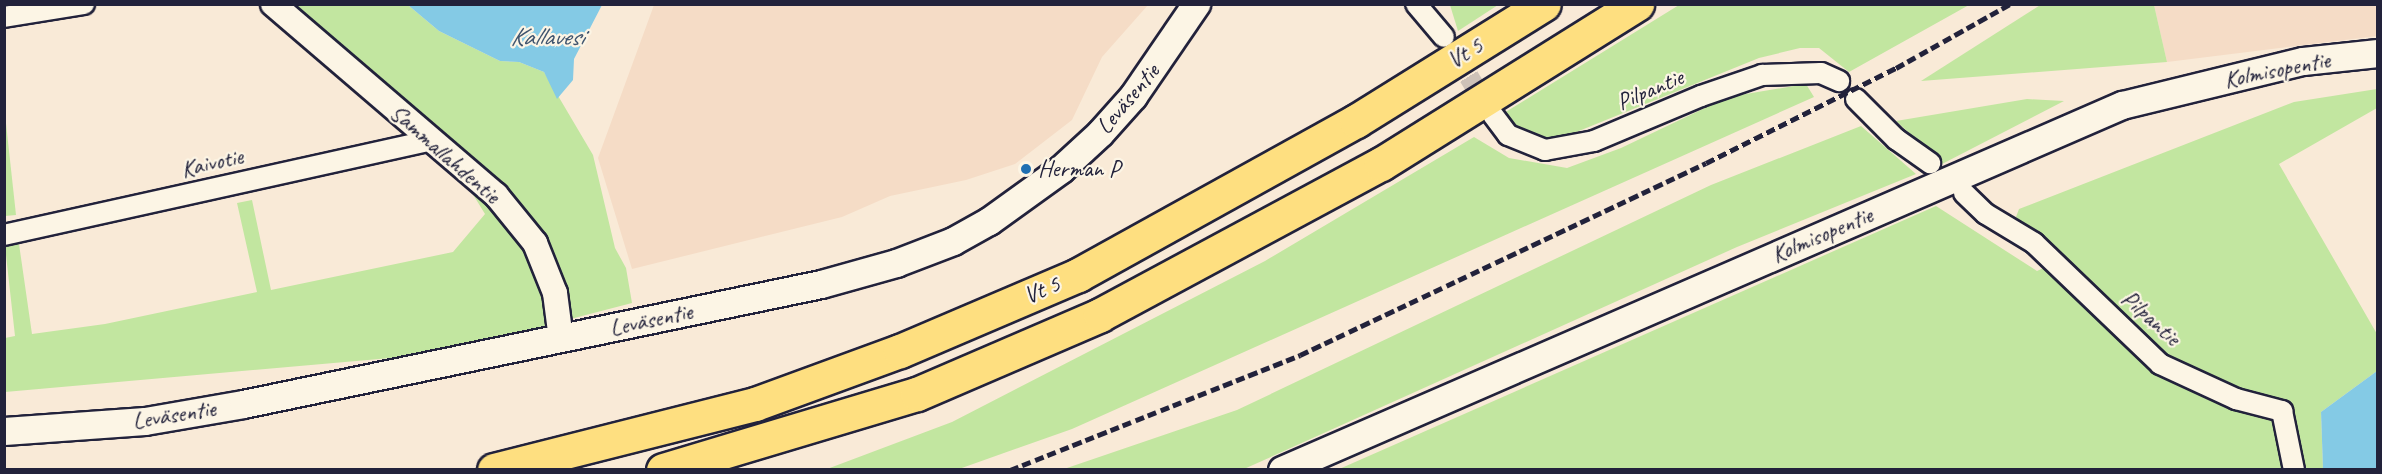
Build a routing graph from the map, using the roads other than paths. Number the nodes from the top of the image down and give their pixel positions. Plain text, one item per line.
1 (84, 4) edge
2 (273, 4) edge
3 (1196, 4) edge
4 (1416, 4) edge
5 (1544, 4) edge
6 (1637, 4) edge
7 (4, 17) edge
8 (1444, 37) tunnel mouth
9 (2378, 53) edge
10 (1839, 81) dead end
11 (1856, 99) dead end
12 (1493, 115) tunnel mouth
13 (431, 140) junction
14 (1930, 163) dead end
15 (1964, 193) dead end
16 (4, 235) edge
17 (561, 339) junction
18 (4, 431) edge
19 (494, 470) edge
20 (663, 470) edge
21 (1282, 470) edge
22 (2294, 470) edge

1 - 7 street
2 - 13 street, Sammallahdentie
3 - 17 main road, Leväsentie
4 - 8 street
5 - 19 highway, Vt 5
6 - 20 highway, Vt 5
9 - 21 main road, Kolmisopentie
10 - 12 street, Pilpantie
11 - 14 street
13 - 16 street, Kaivotie
13 - 17 street, Sammallahdentie
15 - 22 street, Pilpantie
17 - 18 main road, Leväsentie

